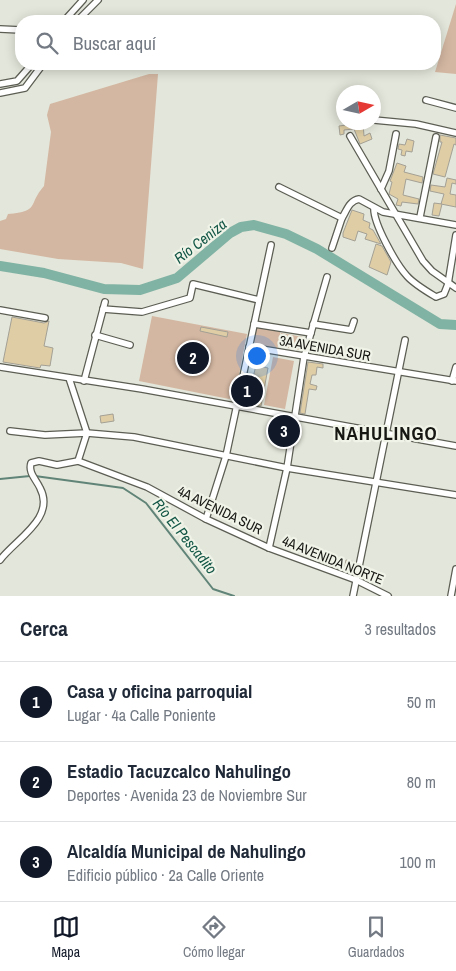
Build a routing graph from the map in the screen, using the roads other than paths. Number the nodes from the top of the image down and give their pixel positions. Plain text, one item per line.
1 (83, 0) edge
2 (98, 0) edge
3 (69, 15) edge
4 (83, 15) edge
5 (0, 29) edge
6 (15, 30) edge
7 (27, 70) edge
8 (38, 70) edge
9 (0, 84) edge
10 (0, 93) edge
11 (426, 100) dead end
12 (456, 108) edge
13 (381, 121) edge
14 (456, 133) edge
15 (396, 134) dead end
16 (350, 136) dead end
17 (436, 137) dead end
18 (278, 187) dead end
19 (381, 189) junction
20 (374, 208) junction
21 (397, 214) junction
22 (342, 218) junction
23 (420, 218) junction
24 (456, 225) edge
25 (456, 235) edge
26 (270, 245) dead end
27 (332, 248) dead end
28 (327, 277) dead end
29 (448, 284) junction
30 (456, 288) edge
31 (259, 300) junction
32 (105, 302) dead end
33 (103, 309) junction
34 (0, 310) edge
35 (45, 318) dead end
36 (354, 321) dead end
37 (254, 324) junction
38 (313, 324) junction
39 (311, 333) junction
40 (96, 335) junction
41 (404, 340) dead end
42 (130, 345) dead end
43 (249, 347) junction
44 (304, 357) junction
45 (0, 367) edge
46 (456, 367) edge
47 (398, 373) junction
48 (69, 378) junction
49 (84, 381) junction
50 (454, 381) edge
51 (236, 407) junction
52 (294, 417) junction
53 (10, 431) dead end
54 (87, 433) junction
55 (386, 434) junction
56 (456, 446) edge
57 (226, 456) junction
58 (78, 461) junction
59 (287, 468) junction
60 (376, 482) junction
61 (456, 495) edge
62 (206, 519) junction
63 (269, 548) junction
64 (0, 560) edge
65 (456, 569) edge
66 (356, 580) junction
67 (353, 596) edge
68 (388, 596) edge
69 (451, 596) edge

1 - 3 street
2 - 4 street
5 - 6 street
7 - 9 street
8 - 10 street
11 - 12 street
13 - 14 street
15 - 19 street
16 - 19 street
17 - 23 street
18 - 22 street
19 - 21 street
20 - 21 street
20 - 22 street
20 - 29 street
21 - 23 street
21 - 29 street
22 - 27 street
23 - 24 street
25 - 29 street
26 - 31 street
28 - 38 street
29 - 30 street
31 - 33 street
31 - 37 street
32 - 33 street
33 - 40 street
34 - 35 street
36 - 38 street
37 - 39 street
37 - 43 street
38 - 39 street
39 - 44 street
40 - 42 street
40 - 49 street
41 - 47 street
43 - 44 street, 3A AVENIDA SUR
43 - 51 street
44 - 47 street, 3A AVENIDA SUR
44 - 52 street
45 - 48 street
46 - 50 street
47 - 50 street, 3A AVENIDA SUR
47 - 55 street
48 - 49 street
48 - 54 street
49 - 51 street
51 - 52 street
51 - 57 street
52 - 55 street
52 - 59 street
53 - 54 street
54 - 57 street
54 - 58 street
55 - 56 street
55 - 60 street
57 - 59 street
57 - 62 street
58 - 62 street, 4A AVENIDA SUR
58 - 64 street
59 - 60 street
59 - 63 street
60 - 61 street
60 - 66 street
62 - 63 street, 4A AVENIDA SUR
63 - 66 street, 4A AVENIDA NORTE
65 - 69 street
66 - 67 street
66 - 68 street, 4A AVENIDA NORTE

